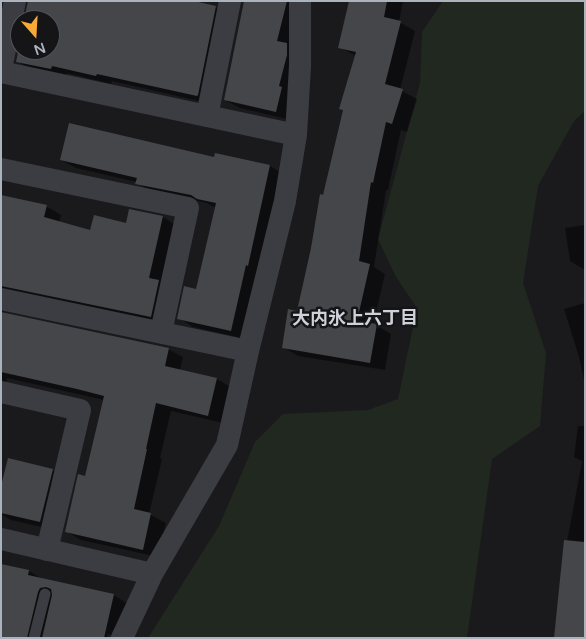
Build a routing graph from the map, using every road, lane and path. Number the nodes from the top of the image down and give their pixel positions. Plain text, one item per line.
1 (15, 1) edge
2 (230, 1) edge
3 (300, 1) edge
4 (1, 71) edge
5 (206, 116) junction
6 (296, 135) junction
7 (1, 169) edge
8 (1, 299) edge
9 (161, 332) junction
10 (248, 351) junction
11 (1, 392) edge
12 (1, 539) edge
13 (47, 550) junction
14 (152, 574) junction
15 (45, 594) dead end
16 (34, 638) edge
17 (122, 638) edge

1 - 4 street
2 - 5 street
3 - 6 street
4 - 5 street
5 - 6 street
6 - 10 street
7 - 9 street
8 - 9 street
9 - 10 street
10 - 14 street
11 - 13 street
12 - 13 street
13 - 14 street
14 - 17 street
15 - 16 lane

